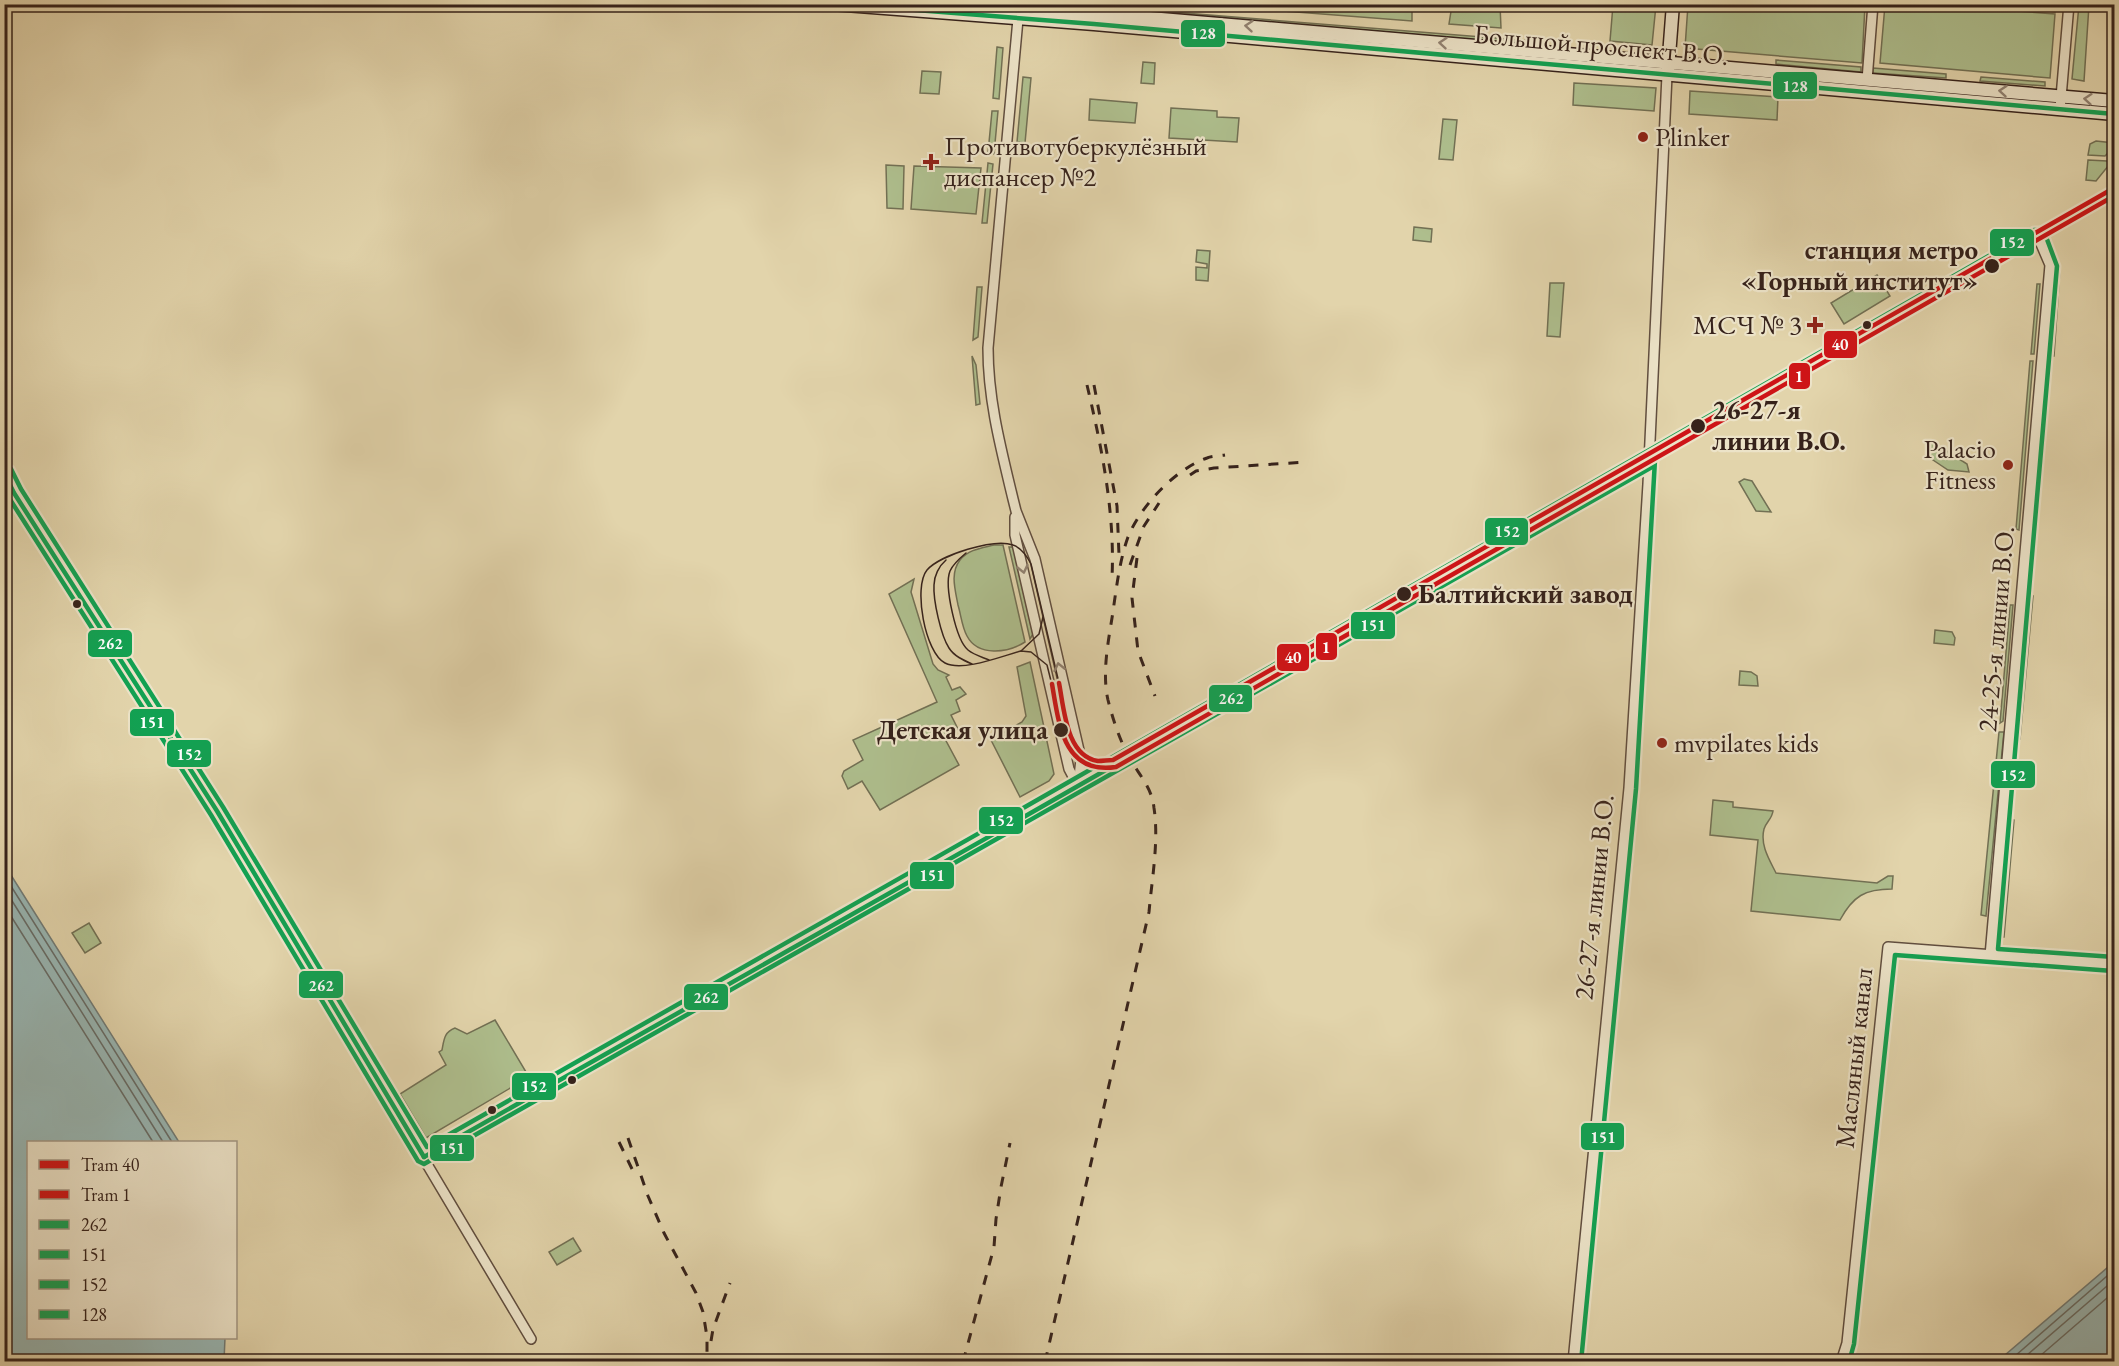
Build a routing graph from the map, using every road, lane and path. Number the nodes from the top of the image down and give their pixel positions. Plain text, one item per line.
1 (832, 4) edge
2 (988, 4) edge
3 (1673, 4) edge
4 (1873, 4) edge
5 (2069, 4) edge
6 (1020, 12) edge
7 (1668, 69) junction
8 (1867, 80) junction
9 (2115, 101) edge
10 (2061, 103) junction
11 (2115, 114) edge
12 (2115, 193) edge
13 (2038, 237) junction
14 (1648, 460) junction
15 (4, 472) edge
16 (1020, 534) junction
17 (1078, 786) junction
18 (1990, 956) junction
19 (2115, 964) edge
20 (424, 1157) junction
21 (531, 1339) dead end
22 (1573, 1362) edge
23 (1841, 1362) edge

1 - 6 main road, Большой проспект В.О.
2 - 6 main road, Большой проспект В.О.
3 - 7 main road, 26-27-я линии В.О.
4 - 8 street
5 - 10 street
6 - 7 main road, Большой проспект В.О.
6 - 16 street
7 - 8 main road, Большой проспект В.О.
7 - 10 main road, Большой проспект В.О.
7 - 14 street, 26-27-я линии В.О.
10 -> 8 main road, Большой проспект В.О.
9 -> 10 main road, Большой проспект В.О.
10 - 11 main road, Большой проспект В.О.
12 - 13 street
13 - 14 street
13 - 18 street, 24-25-я линии В.О.
14 - 17 street
14 - 22 street, 26-27-я линии В.О.
15 - 20 street
16 -> 17 street
17 -> 16 street
17 - 20 street
18 - 19 street, Масляный канал
18 - 23 street, Масляный канал
20 - 21 street

